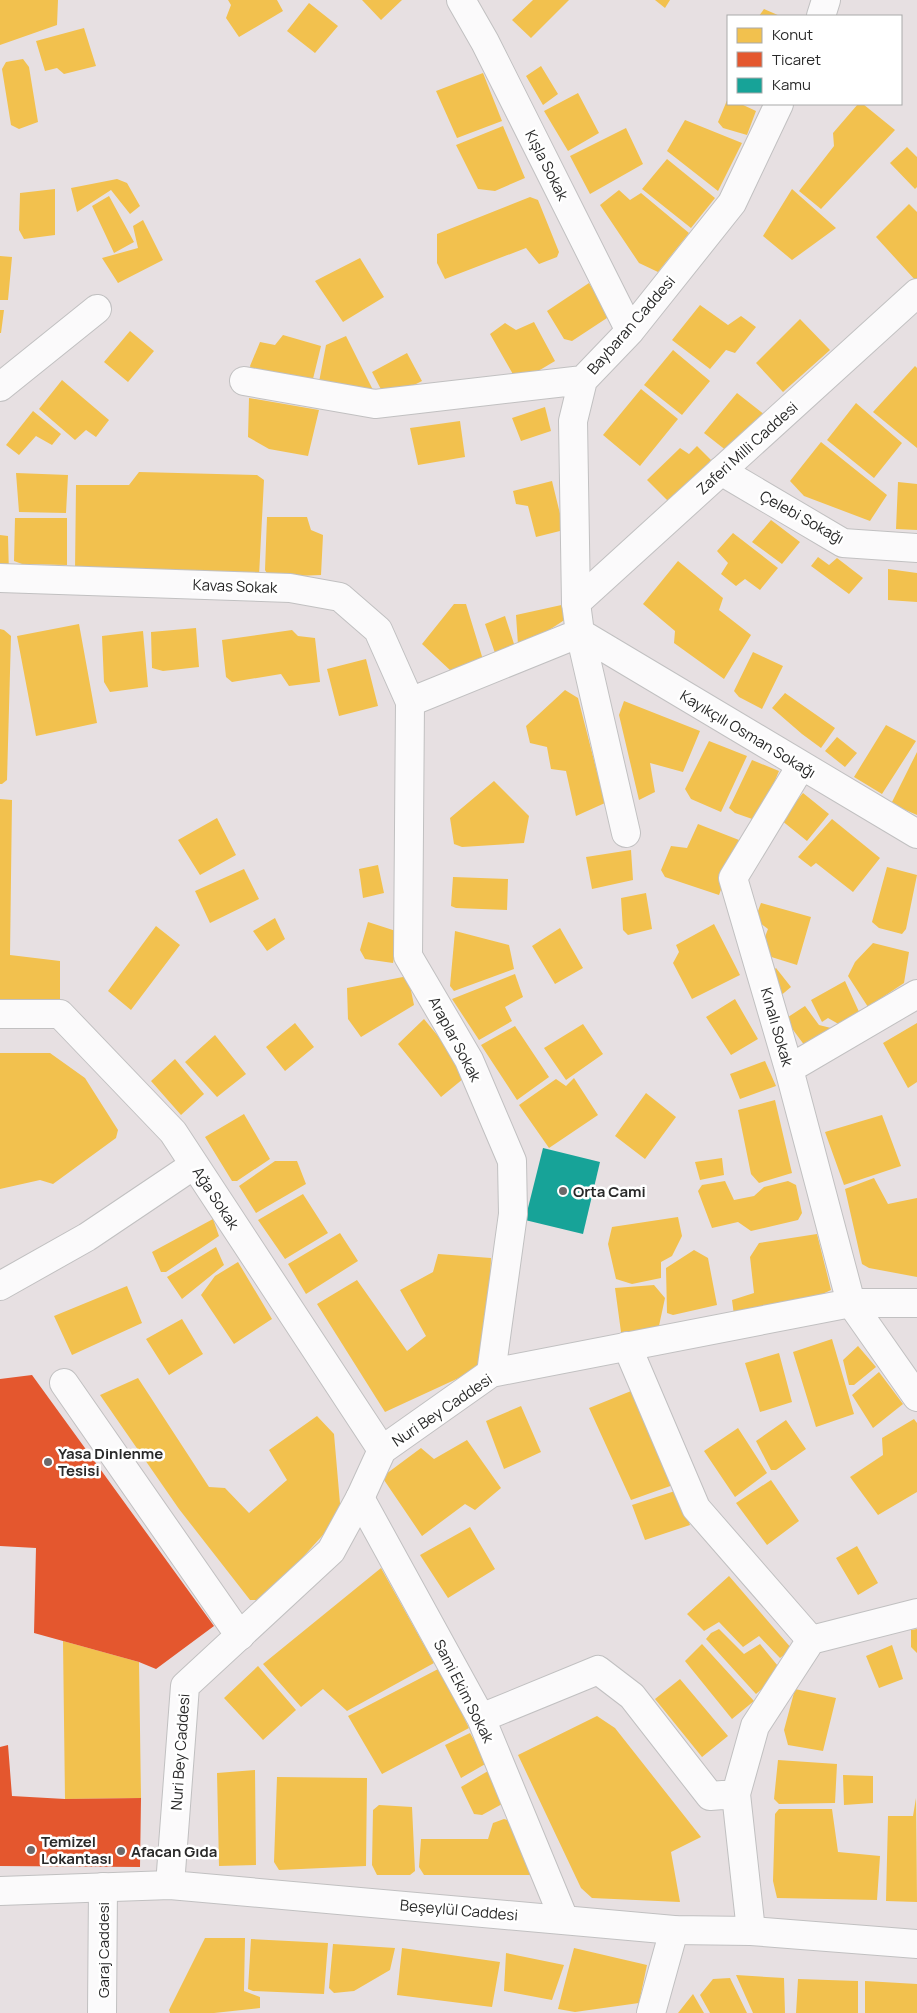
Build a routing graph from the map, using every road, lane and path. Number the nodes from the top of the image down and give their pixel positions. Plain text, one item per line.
1 (461, 0) edge
2 (826, 0) edge
3 (821, 15) edge
4 (779, 105) edge
5 (917, 293) edge
6 (97, 309) dead end
7 (630, 331) junction
8 (244, 380) dead end
9 (583, 380) junction
10 (0, 387) edge
11 (721, 471) junction
12 (917, 548) edge
13 (0, 578) edge
14 (576, 603) junction
15 (580, 633) junction
16 (410, 702) junction
17 (801, 766) junction
18 (626, 833) dead end
19 (917, 834) edge
20 (917, 994) edge
21 (0, 1014) edge
22 (789, 1069) junction
23 (194, 1165) junction
24 (0, 1286) edge
25 (851, 1303) junction
26 (917, 1303) edge
27 (627, 1346) junction
28 (492, 1374) junction
29 (64, 1383) dead end
30 (917, 1397) edge
31 (382, 1450) junction
32 (360, 1498) junction
33 (917, 1612) edge
34 (240, 1636) junction
35 (811, 1640) junction
36 (480, 1718) junction
37 (736, 1794) junction
38 (170, 1885) junction
39 (103, 1887) junction
40 (0, 1891) edge
41 (564, 1919) junction
42 (674, 1930) junction
43 (751, 1931) junction
44 (917, 1944) edge
45 (102, 2013) edge
46 (651, 2013) edge

1 - 7 street, Kışla Sokak
2 - 3 street
4 - 7 street, Baybaran Caddesi
5 - 11 street, Zaferi Milli Caddesi
6 - 10 street
7 - 9 street, Baybaran Caddesi
8 - 9 street
9 - 14 street, Baybaran Caddesi
11 - 12 street, Çelebi Sokağı
11 - 14 street, Zaferi Milli Caddesi
13 - 16 street, Kavas Sokak
14 - 15 street, Baybaran Caddesi
15 - 16 street
15 - 17 street, Kayıkçılı Osman Sokağı
15 - 18 street, Baybaran Caddesi
16 - 28 street, Araplar Sokak
17 - 19 street, Kayıkçılı Osman Sokağı
17 - 22 street, Kınalı Sokak
20 - 22 street
21 - 23 street, Ağa Sokak
22 - 25 street, Kınalı Sokak
23 - 24 street
23 - 31 street, Ağa Sokak
25 - 26 street, Nuri Bey Caddesi
25 - 27 street, Nuri Bey Caddesi
25 - 30 street
27 - 28 street, Nuri Bey Caddesi
27 - 35 street
28 - 31 street, Nuri Bey Caddesi
29 - 34 street
31 - 32 street, Nuri Bey Caddesi
32 - 34 street, Nuri Bey Caddesi
32 - 36 street, Sami Ekim Sokak
33 - 35 street
34 - 38 street, Nuri Bey Caddesi
35 - 37 street
36 - 37 street
36 - 41 street, Sami Ekim Sokak
37 - 43 street
38 - 39 street, Beşeylül Caddesi
38 - 41 street, Beşeylül Caddesi
39 - 40 street, Beşeylül Caddesi
39 - 45 street, Garaj Caddesi
41 - 42 street, Beşeylül Caddesi
42 - 43 street, Beşeylül Caddesi
42 - 46 street
43 - 44 street, Beşeylül Caddesi

